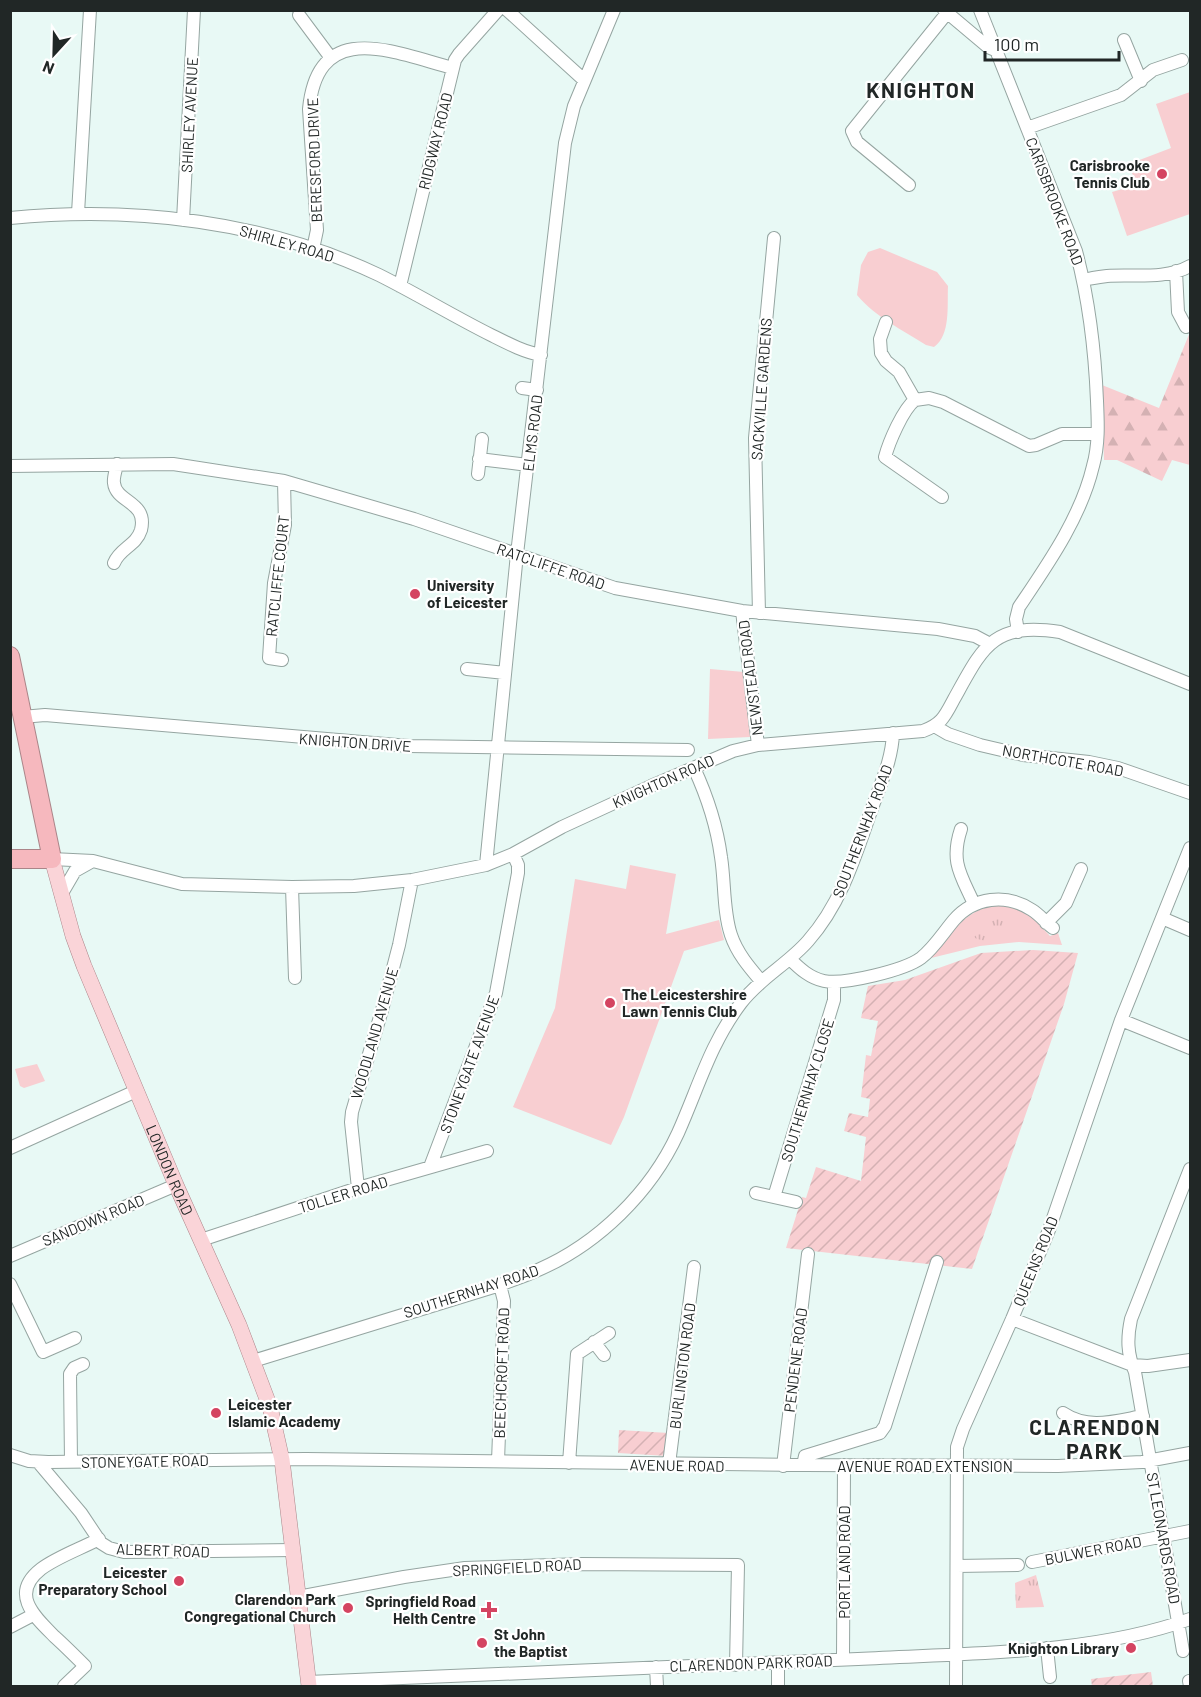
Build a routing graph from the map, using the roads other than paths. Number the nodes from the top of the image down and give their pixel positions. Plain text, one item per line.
1 (90, 10) edge
2 (194, 10) edge
3 (498, 10) edge
4 (507, 10) edge
5 (614, 10) edge
6 (980, 10) edge
7 (945, 12) edge
8 (299, 15) dead end
9 (1124, 40) dead end
10 (995, 50) junction
11 (331, 58) junction
12 (1182, 60) dead end
13 (453, 68) junction
14 (585, 80) junction
15 (1141, 81) junction
16 (1027, 128) junction
17 (909, 186) dead end
18 (78, 213) junction
19 (10, 218) edge
20 (183, 220) junction
21 (774, 238) dead end
22 (314, 249) junction
23 (1191, 266) edge
24 (1176, 271) junction
25 (1084, 279) junction
26 (400, 286) junction
27 (886, 322) dead end
28 (1186, 327) dead end
29 (542, 355) junction
30 (522, 388) dead end
31 (537, 390) junction
32 (915, 400) junction
33 (1097, 434) junction
34 (482, 439) dead end
35 (479, 459) junction
36 (117, 464) junction
37 (528, 465) junction
38 (10, 466) edge
39 (478, 474) dead end
40 (284, 481) junction
41 (942, 497) dead end
42 (517, 554) junction
43 (114, 563) dead end
44 (742, 611) junction
45 (759, 612) junction
46 (1018, 632) junction
47 (990, 644) junction
48 (10, 656) edge
49 (282, 660) dead end
50 (467, 669) dead end
51 (505, 673) junction
52 (1191, 684) edge
53 (19, 724) edge
54 (936, 726) junction
55 (893, 733) junction
56 (758, 745) junction
57 (496, 747) junction
58 (688, 750) dead end
59 (694, 768) junction
60 (1191, 793) edge
61 (961, 829) dead end
62 (1191, 848) edge
63 (513, 854) junction
64 (10, 859) edge
65 (52, 859) junction
66 (93, 861) junction
67 (486, 865) junction
68 (1084, 872) dead end
69 (412, 880) junction
70 (292, 887) junction
71 (61, 896) junction
72 (974, 904) junction
73 (1162, 918) junction
74 (1191, 930) edge
75 (790, 959) junction
76 (295, 978) dead end
77 (761, 981) junction
78 (834, 982) junction
79 (1121, 1020) junction
80 (1191, 1047) edge
81 (136, 1091) junction
82 (10, 1148) edge
83 (487, 1151) dead end
84 (430, 1167) junction
85 (1191, 1169) edge
86 (176, 1185) junction
87 (358, 1188) junction
88 (756, 1193) dead end
89 (774, 1197) junction
90 (796, 1202) dead end
91 (201, 1240) junction
92 (808, 1254) dead end
93 (10, 1256) edge
94 (937, 1262) dead end
95 (694, 1267) dead end
96 (10, 1284) edge
97 (500, 1285) junction
98 (1012, 1319) junction
99 (609, 1333) dead end
100 (75, 1338) dead end
101 (594, 1342) junction
102 (604, 1355) dead end
103 (1191, 1360) edge
104 (252, 1361) junction
105 (83, 1364) dead end
106 (1132, 1365) junction
107 (1063, 1413) dead end
108 (1143, 1416) junction
109 (1191, 1453) edge
110 (10, 1455) edge
111 (282, 1460) junction
112 (1150, 1460) junction
113 (498, 1461) junction
114 (38, 1462) junction
115 (71, 1462) junction
116 (568, 1463) junction
117 (669, 1464) junction
118 (804, 1465) junction
119 (844, 1465) junction
120 (783, 1466) junction
121 (956, 1467) junction
122 (1191, 1531) edge
123 (1164, 1536) junction
124 (99, 1539) junction
125 (293, 1550) junction
126 (1032, 1562) dead end
127 (1018, 1565) dead end
128 (957, 1566) junction
129 (298, 1597) junction
130 (33, 1615) junction
131 (1191, 1619) edge
132 (1178, 1623) junction
133 (10, 1627) edge
134 (1047, 1648) junction
135 (1183, 1651) dead end
136 (957, 1654) junction
137 (843, 1659) junction
138 (778, 1664) junction
139 (736, 1665) junction
140 (656, 1667) junction
141 (538, 1672) junction
142 (1050, 1677) dead end
143 (309, 1684) edge
144 (64, 1686) edge
145 (540, 1686) edge
146 (657, 1686) edge
147 (778, 1686) edge
148 (956, 1686) edge

1 - 18 street
2 - 20 street, SHIRLEY AVENUE
3 - 13 street, RIDGWAY ROAD
4 - 14 street
5 - 14 street, ELMS ROAD
6 - 10 street, CARISBROOKE ROAD
7 - 10 street
7 - 17 street
8 - 11 street
9 - 15 street
10 - 16 street, CARISBROOKE ROAD
11 - 13 street
11 - 22 street, BERESFORD DRIVE
12 - 15 street
13 - 26 street, RIDGWAY ROAD
14 - 29 street, ELMS ROAD
15 - 16 street
16 - 25 street, CARISBROOKE ROAD
18 - 19 street, SHIRLEY ROAD
18 - 20 street, SHIRLEY ROAD
20 - 22 street, SHIRLEY ROAD
21 - 45 street, SACKVILLE GARDENS
22 - 26 street, SHIRLEY ROAD
23 - 24 street
24 - 25 street
24 - 28 street
25 - 33 street, CARISBROOKE ROAD
26 - 29 street, SHIRLEY ROAD
27 - 32 street
29 - 31 street, ELMS ROAD
30 - 31 street
31 - 37 street, ELMS ROAD
32 - 33 street
32 - 41 street
33 - 46 street, CARISBROOKE ROAD
34 - 35 street
35 - 37 street
35 - 39 street
36 - 38 street, RATCLIFFE ROAD
36 - 40 street, RATCLIFFE ROAD
36 - 43 street
37 - 42 street, ELMS ROAD
40 - 42 street, RATCLIFFE ROAD
40 - 49 street, RATCLIFFE COURT
42 - 44 street, RATCLIFFE ROAD
42 - 51 street, ELMS ROAD
44 - 45 street, RATCLIFFE ROAD
44 - 56 street, NEWSTEAD ROAD
45 - 47 street, RATCLIFFE ROAD
46 - 47 street
46 - 52 street
47 - 54 street
48 - 53 highway, LONDON ROAD
50 - 51 street
51 - 57 street, ELMS ROAD
53 - 57 street, KNIGHTON DRIVE
53 - 65 highway, LONDON ROAD
54 - 55 street, KNIGHTON ROAD
54 - 60 street, NORTHCOTE ROAD
55 - 56 street, KNIGHTON ROAD
55 - 75 street, SOUTHERNHAY ROAD
56 - 59 street, KNIGHTON ROAD
57 - 58 street, KNIGHTON DRIVE
57 - 67 street, ELMS ROAD
59 - 63 street, KNIGHTON ROAD
59 - 77 street
61 - 72 street
62 - 73 street, QUEENS ROAD
63 - 67 street, KNIGHTON ROAD
63 - 84 street, STONEYGATE AVENUE
64 - 65 highway
65 - 66 street, KNIGHTON ROAD
65 - 71 main road, LONDON ROAD
66 - 70 street, KNIGHTON ROAD
66 - 71 street
67 - 69 street, KNIGHTON ROAD
68 - 72 street
69 - 70 street, KNIGHTON ROAD
69 - 87 street, WOODLAND AVENUE
70 - 76 street
71 - 81 main road, LONDON ROAD
72 - 78 street
73 - 74 street
73 - 79 street, QUEENS ROAD
75 - 77 street, SOUTHERNHAY ROAD
75 - 78 street
77 - 97 street, SOUTHERNHAY ROAD
78 - 89 street, SOUTHERNHAY CLOSE
79 - 80 street
79 - 98 street, QUEENS ROAD
81 - 82 street
81 - 86 main road, LONDON ROAD
83 - 84 street, TOLLER ROAD
84 - 87 street, TOLLER ROAD
85 - 106 street, ST LEONARDS ROAD
86 - 91 main road, LONDON ROAD
86 - 93 street, SANDOWN ROAD
87 - 91 street, TOLLER ROAD
88 - 89 street
89 - 90 street
91 - 104 main road, LONDON ROAD
92 - 120 street, PENDENE ROAD
94 - 118 street
95 - 117 street, BURLINGTON ROAD
96 - 100 street
97 - 104 street, SOUTHERNHAY ROAD
97 - 113 street, BEECHCROFT ROAD
98 - 106 street
98 - 121 street, QUEENS ROAD
99 - 101 street
101 - 102 street
101 - 116 street
103 - 106 street
104 - 111 main road, LONDON ROAD
105 - 115 street
106 - 108 street, ST LEONARDS ROAD
107 - 108 street
108 - 112 street, ST LEONARDS ROAD
109 - 112 street, AVENUE ROAD EXTENSION
110 - 114 street, STONEYGATE ROAD
111 - 113 street, AVENUE ROAD
111 - 115 street, STONEYGATE ROAD
111 - 125 main road, LONDON ROAD
112 - 121 street, AVENUE ROAD EXTENSION
112 - 123 street, ST LEONARDS ROAD
113 - 116 street, AVENUE ROAD
114 - 115 street, STONEYGATE ROAD
114 - 124 street, ALBERT ROAD
116 - 117 street, AVENUE ROAD
117 - 120 street, AVENUE ROAD
118 - 119 street, AVENUE ROAD EXTENSION
118 - 120 street, AVENUE ROAD
119 - 121 street, AVENUE ROAD EXTENSION
119 - 137 street, PORTLAND ROAD
121 - 128 street, QUEENS ROAD
122 - 123 street, BULWER ROAD
123 - 126 street, BULWER ROAD
123 - 132 street, ST LEONARDS ROAD
124 - 125 street, ALBERT ROAD
124 - 130 street
125 - 129 main road, LONDON ROAD
127 - 128 street
128 - 136 street, QUEENS ROAD
129 - 139 street, SPRINGFIELD ROAD
129 - 143 main road, LONDON ROAD
130 - 133 street
130 - 144 street
131 - 132 street, CLARENDON PARK ROAD
132 - 134 street, CLARENDON PARK ROAD
132 - 135 street, ST LEONARDS ROAD
134 - 136 street, CLARENDON PARK ROAD
134 - 142 street
136 - 137 street, CLARENDON PARK ROAD
136 - 148 street, QUEENS ROAD
137 - 138 street, CLARENDON PARK ROAD
138 - 139 street, CLARENDON PARK ROAD
138 - 147 street
139 - 140 street, CLARENDON PARK ROAD
140 - 141 street, CLARENDON PARK ROAD
140 - 146 street
141 - 143 street, CLARENDON PARK ROAD
141 - 145 street

